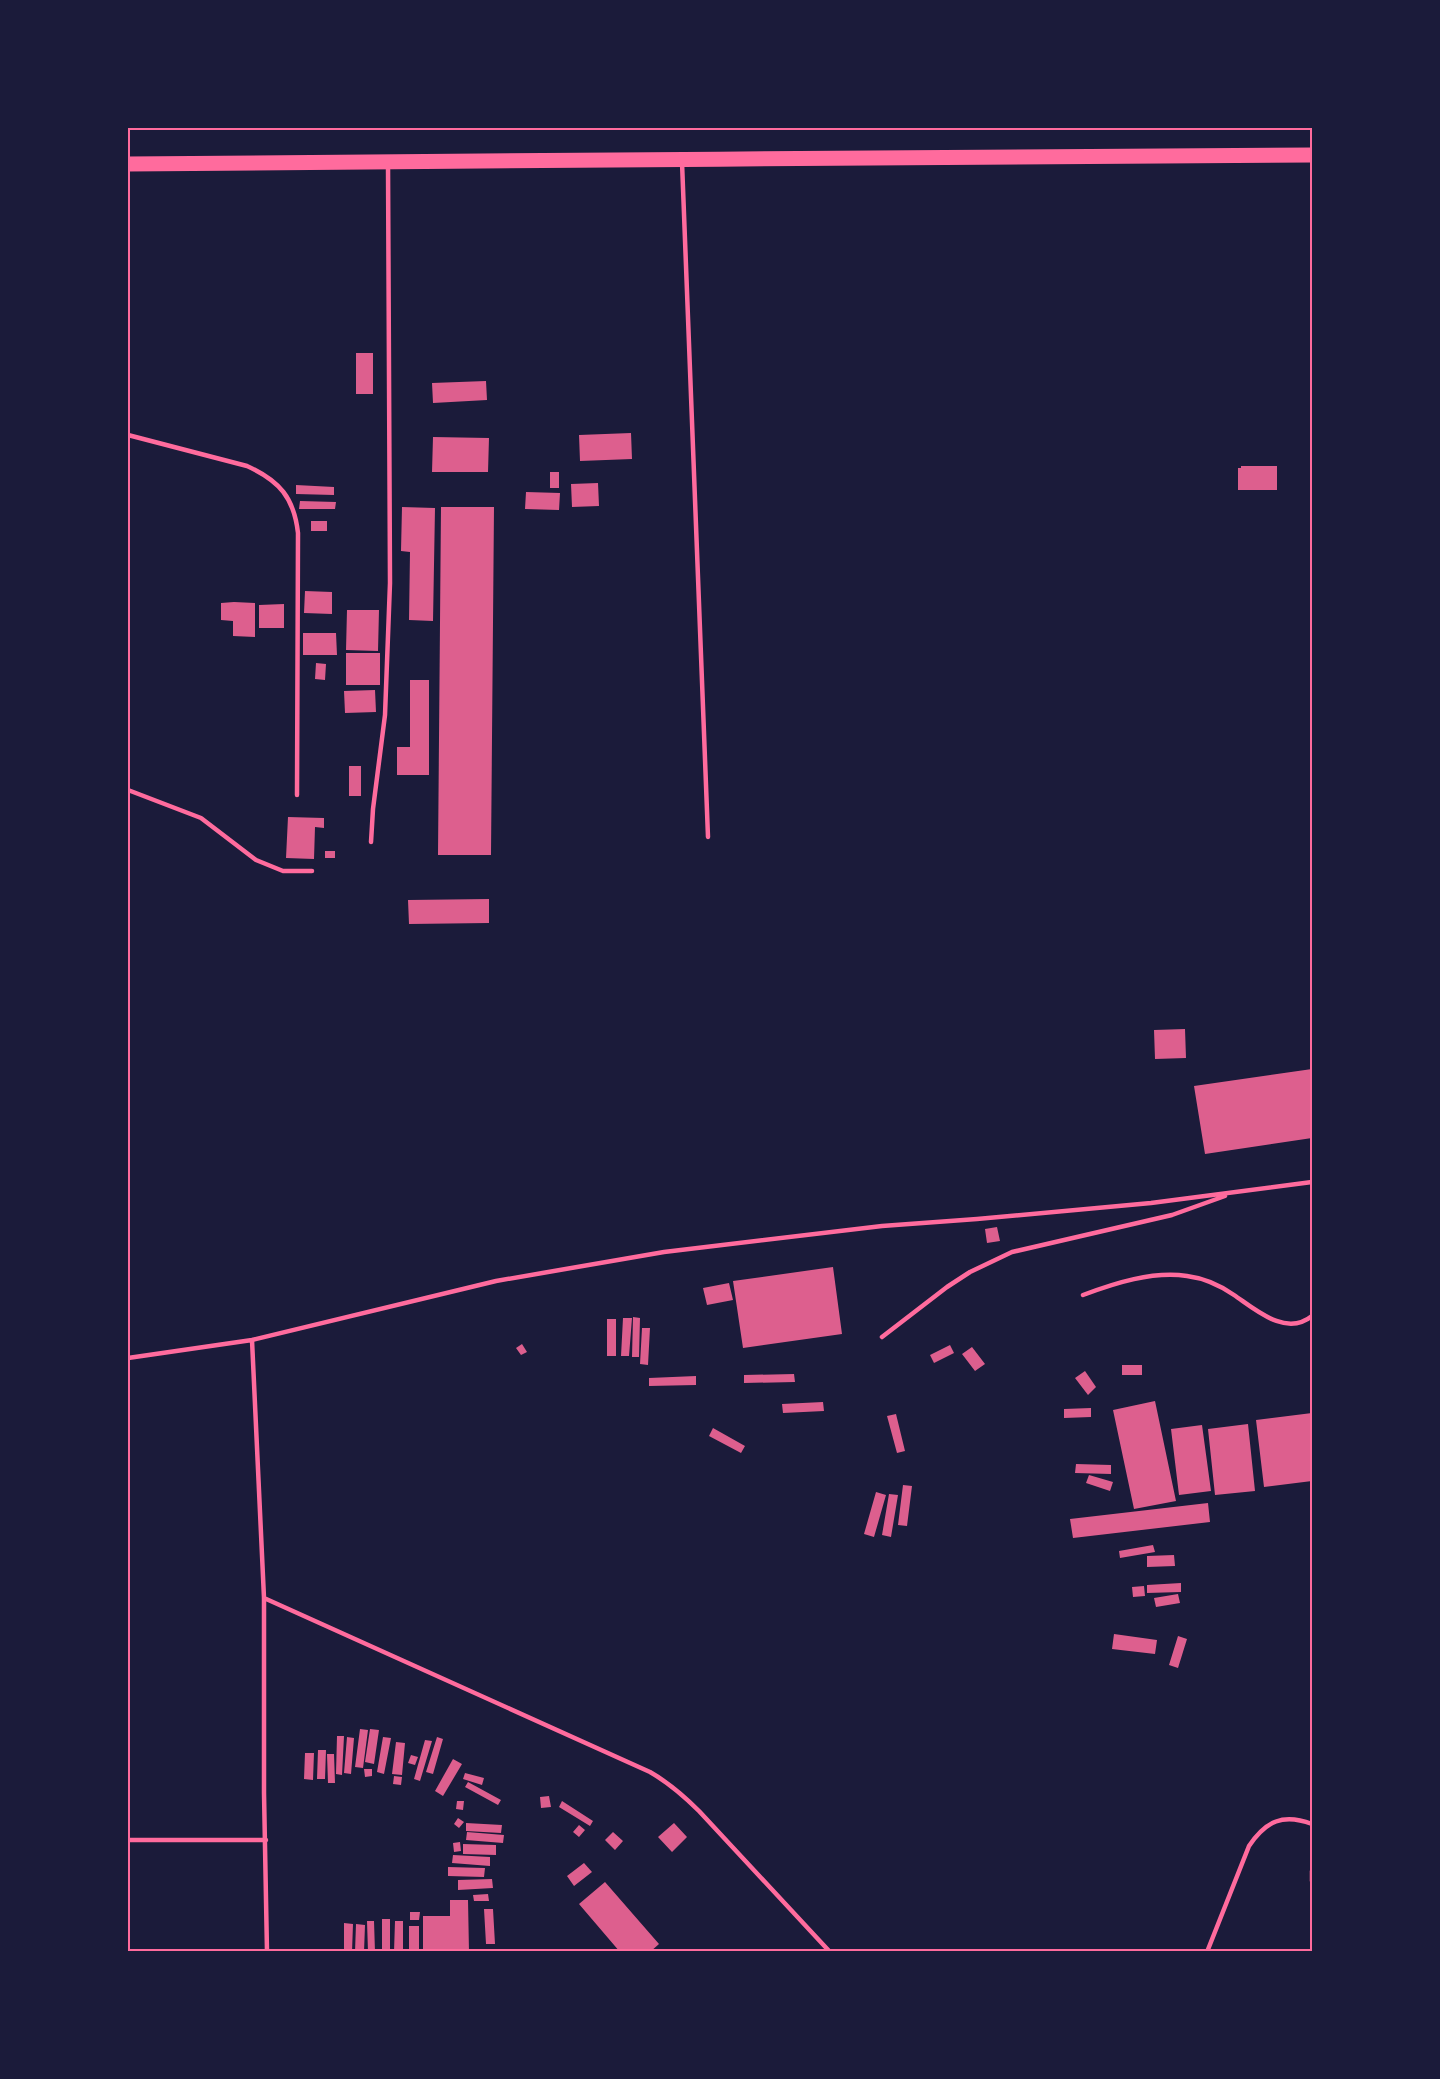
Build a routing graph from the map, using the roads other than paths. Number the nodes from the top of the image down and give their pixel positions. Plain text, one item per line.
1 (1312, 155) edge
2 (388, 161) junction
3 (682, 161) junction
4 (128, 164) edge
5 (128, 435) edge
6 (128, 790) edge
7 (297, 795) dead end
8 (708, 837) dead end
9 (371, 842) dead end
10 (312, 871) dead end
11 (1312, 1182) edge
12 (1233, 1193) junction
13 (1083, 1295) dead end
14 (1312, 1316) edge
15 (882, 1336) dead end
16 (252, 1340) junction
17 (128, 1358) edge
18 (264, 1598) junction
19 (1312, 1824) edge
20 (128, 1840) edge
21 (266, 1840) junction
22 (1312, 1870) edge
23 (1312, 1881) edge
24 (267, 1952) edge
25 (830, 1952) edge
26 (1207, 1952) edge

1 - 3 highway
2 - 3 highway
2 - 4 highway
2 - 9 lane
3 - 8 lane
5 - 7 lane
6 - 10 lane
11 - 12 lane
12 - 15 lane
12 - 16 lane
13 - 14 lane
16 - 17 lane
16 - 18 lane
18 - 21 lane
18 - 25 lane
19 - 26 lane
20 - 21 lane
21 - 24 lane
22 - 23 lane

